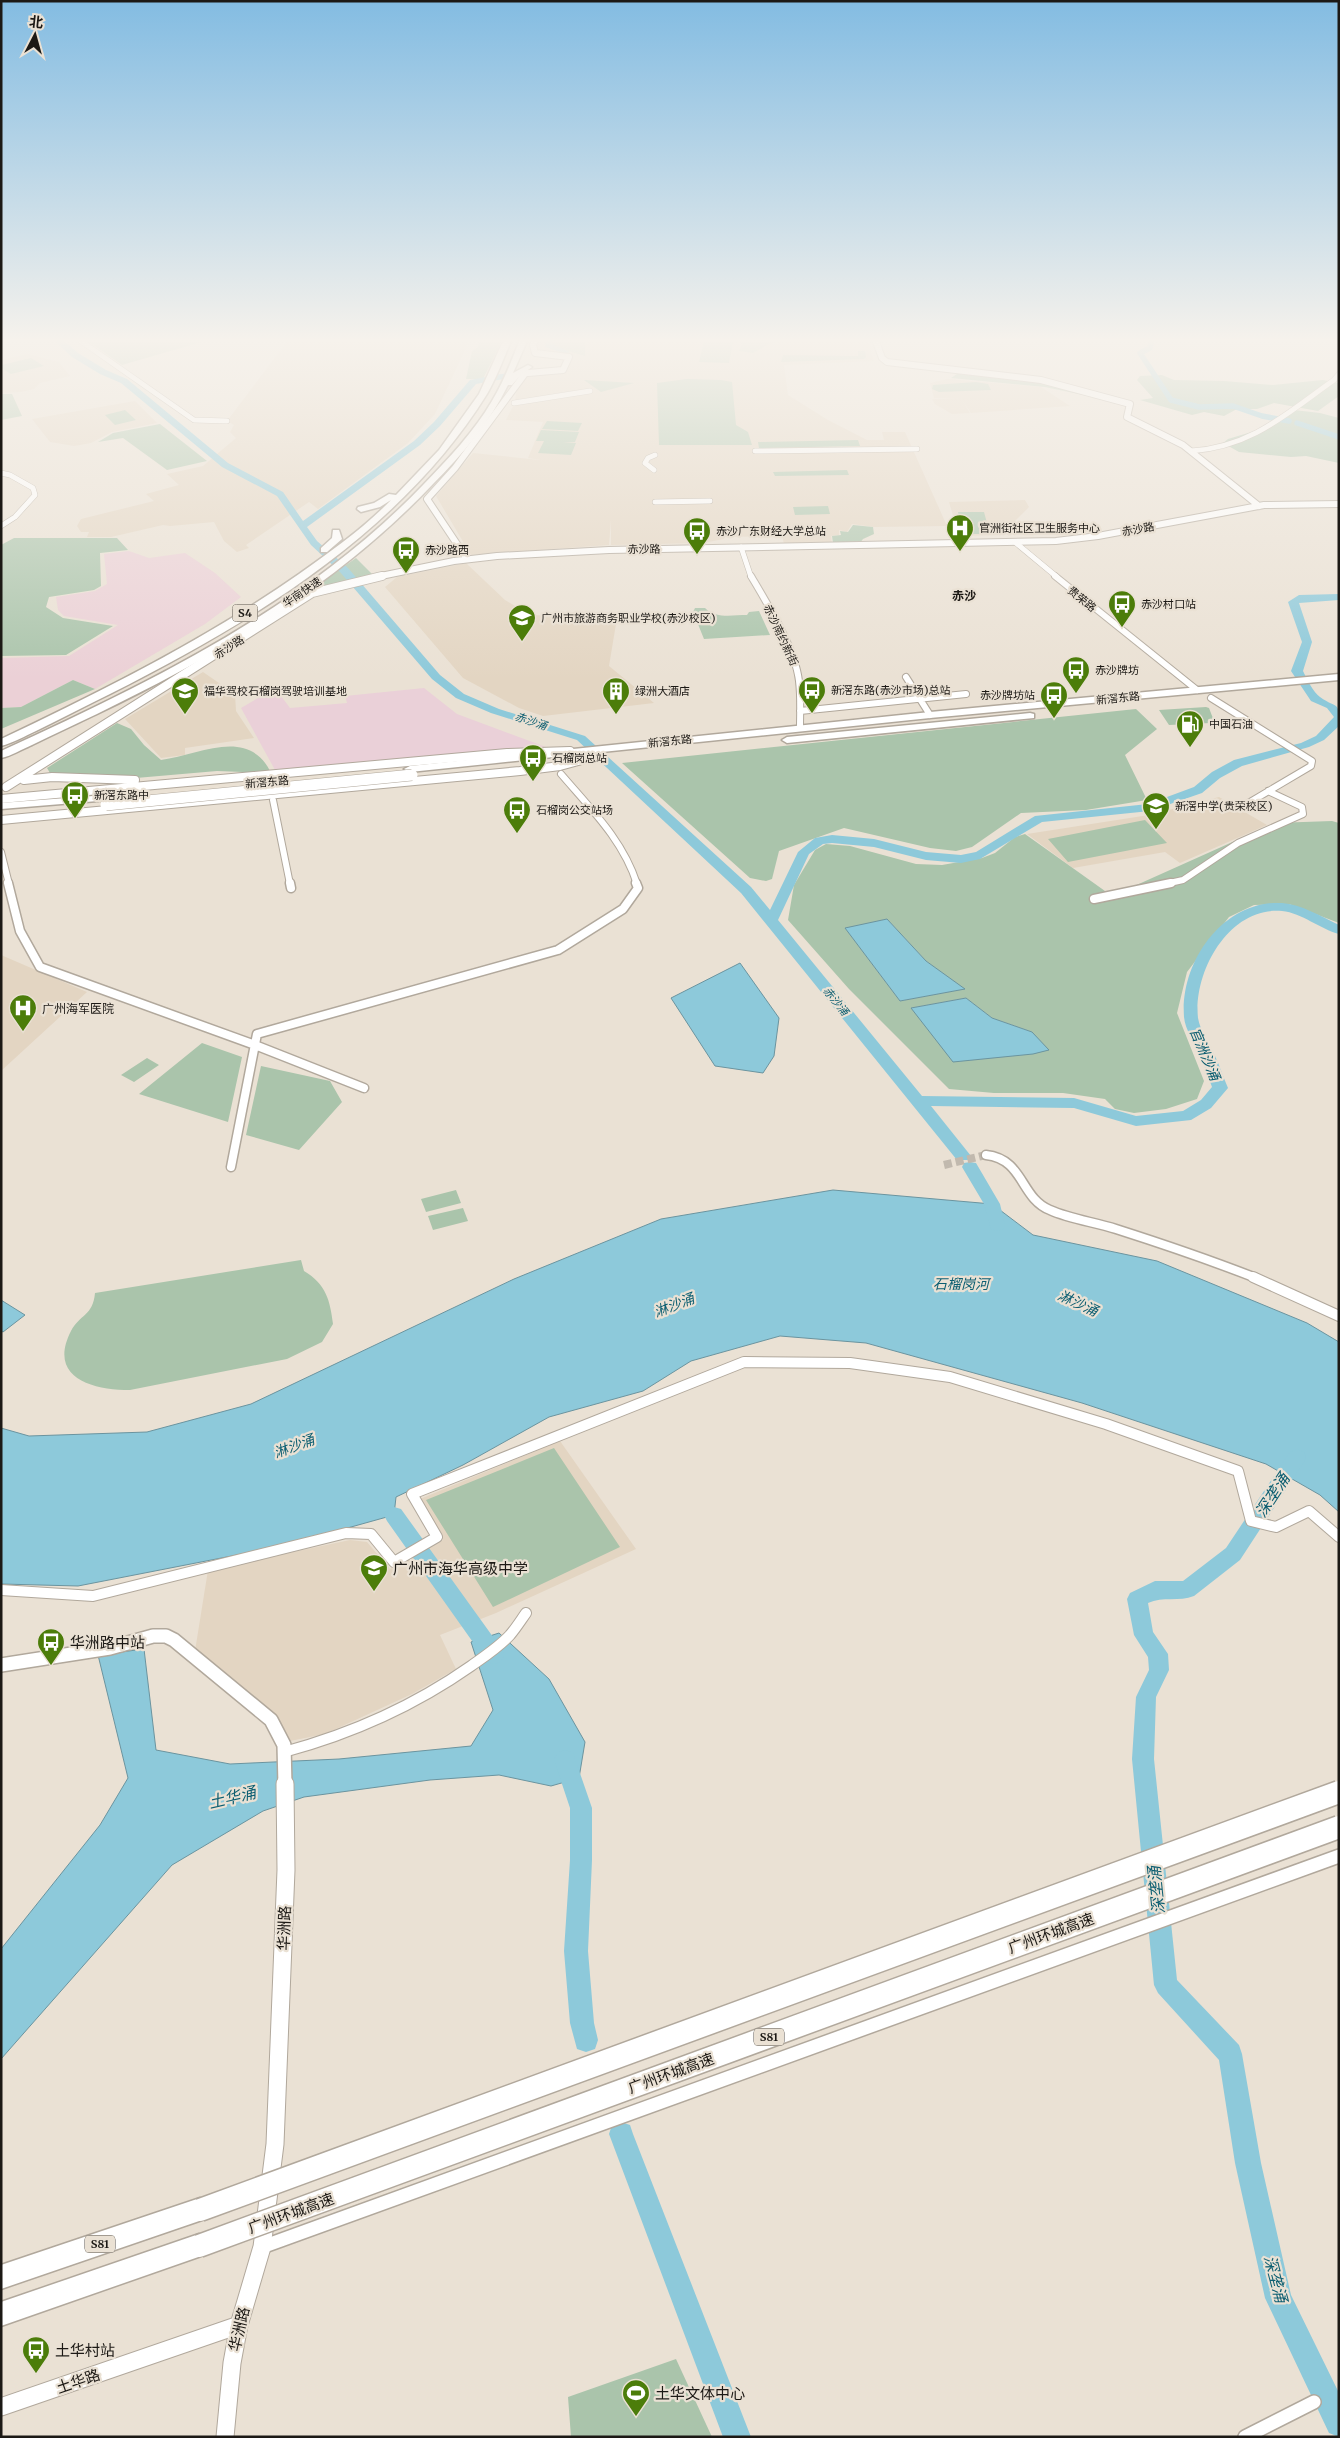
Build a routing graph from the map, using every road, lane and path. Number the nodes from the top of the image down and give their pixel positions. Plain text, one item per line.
1 (438, 453) edge
2 (457, 453) edge
3 (466, 453) edge
4 (1193, 453) edge
5 (655, 455) dead end
6 (654, 470) dead end
7 (423, 472) junction
8 (1, 473) edge
9 (655, 502) dead end
10 (710, 502) dead end
11 (1339, 504) edge
12 (1258, 506) junction
13 (361, 510) dead end
14 (1, 526) edge
15 (336, 532) dead end
16 (1016, 543) junction
17 (741, 547) junction
18 (333, 548) junction
19 (466, 558) junction
20 (272, 596) junction
21 (906, 677) dead end
22 (1339, 677) edge
23 (1339, 686) edge
24 (1197, 690) junction
25 (966, 694) dead end
26 (1211, 698) junction
27 (920, 699) junction
28 (800, 711) junction
29 (930, 715) junction
30 (800, 728) junction
31 (1, 743) edge
32 (572, 751) junction
33 (1, 755) edge
34 (582, 760) junction
35 (46, 764) junction
36 (561, 770) junction
37 (411, 772) junction
38 (282, 774) junction
39 (250, 777) junction
40 (52, 778) junction
41 (222, 779) junction
42 (3, 787) edge
43 (1268, 791) junction
44 (288, 794) junction
45 (30, 796) junction
46 (270, 798) junction
47 (1, 799) edge
48 (232, 799) junction
49 (106, 801) junction
50 (1245, 805) dead end
51 (1, 806) edge
52 (1, 814) edge
53 (1, 820) edge
54 (1, 824) edge
55 (1, 852) edge
56 (291, 888) dead end
57 (1094, 899) dead end
58 (255, 1045) junction
59 (364, 1088) dead end
60 (986, 1155) tunnel mouth
61 (231, 1167) dead end
62 (1339, 1316) edge
63 (1339, 1537) edge
64 (1, 1590) edge
65 (526, 1613) dead end
66 (1, 1665) edge
67 (285, 1756) junction
68 (1339, 1792) edge
69 (1339, 1827) edge
70 (1339, 1856) edge
71 (262, 2247) junction
72 (1, 2278) edge
73 (1, 2314) edge
74 (239, 2325) junction
75 (1314, 2402) dead end
76 (1, 2407) edge
77 (225, 2437) edge
78 (1245, 2437) edge

1 - 7 highway, 华南快速 / S4
2 - 33 highway, 华南快速 / S4
3 - 19 main road
4 - 12 main road
5 - 6 street
7 - 13 highway
7 - 18 highway, 华南快速 / S4
8 - 14 street
9 - 10 street
11 - 12 main road, 赤沙路
12 - 16 main road, 赤沙路
15 - 18 highway
16 - 17 main road, 赤沙路
16 - 24 street, 贵荣路
17 - 19 main road, 赤沙路
17 - 28 street, 赤沙南约新街
18 - 20 highway
18 - 20 highway, 华南快速 / S4
19 - 35 main road, 赤沙路
20 - 31 highway, 华南快速 / S4
21 - 27 street
22 - 24 highway, 新滘东路
23 - 26 highway, 新滘东路
24 - 29 highway, 新滘东路
25 - 27 street
26 - 34 highway, 新滘东路
26 - 43 street
27 - 28 street
27 - 29 street
28 - 30 street, 赤沙南约新街
29 - 30 highway, 新滘东路
30 - 32 highway, 新滘东路
32 - 37 highway, 新滘东路
32 - 38 main road
34 - 36 main road
34 - 37 highway, 新滘东路
35 - 40 main road
35 - 42 main road, 赤沙路
36 - 44 main road
36 - 46 main road
36 - 58 street
37 - 49 highway, 新滘东路, bridge
38 - 39 main road
38 - 44 main road
39 - 40 main road
39 - 41 main road
39 - 46 main road
40 - 42 main road
41 - 45 main road
41 - 48 main road
42 - 45 main road
43 - 50 street
43 - 57 street
44 - 46 main road
45 - 47 main road
46 - 48 main road
46 - 54 main road
46 - 56 street
48 - 53 main road
49 - 51 highway, 新滘东路
49 - 52 highway, 新滘东路
55 - 58 street
58 - 59 street
58 - 61 street
60 - 62 street
63 - 64 street
65 - 67 street
66 - 67 main road, 华洲路
67 - 71 main road, 华洲路
68 - 72 highway, S81, bridge
69 - 73 highway, 广州环城高速 / S81, bridge
70 - 71 street
71 - 74 main road, 华洲路
74 - 76 main road, 土华路
74 - 77 main road, 华洲路
75 - 78 street

